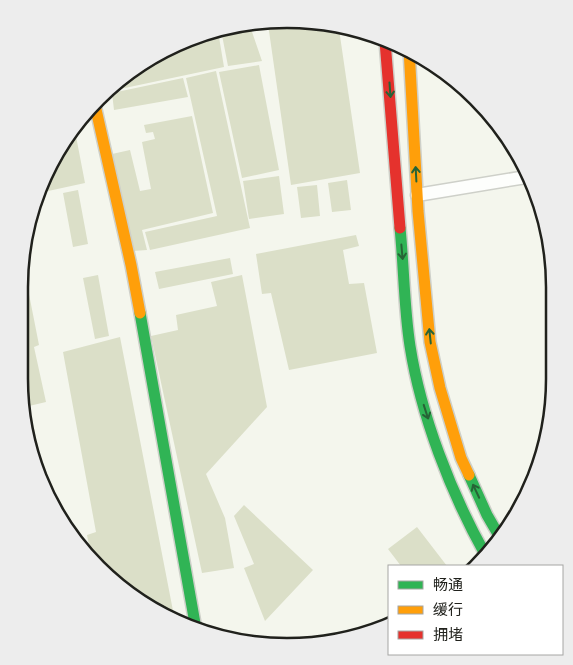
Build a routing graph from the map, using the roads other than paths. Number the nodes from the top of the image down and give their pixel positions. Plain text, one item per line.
1 (385, 47) edge
2 (410, 59) edge
3 (96, 111) edge
4 (521, 177) edge
5 (417, 195) junction
6 (496, 530) edge
7 (482, 548) edge
8 (195, 621) edge

1 -> 7 main road
5 -> 2 main road
3 - 8 main road
4 - 5 street
6 -> 5 main road

